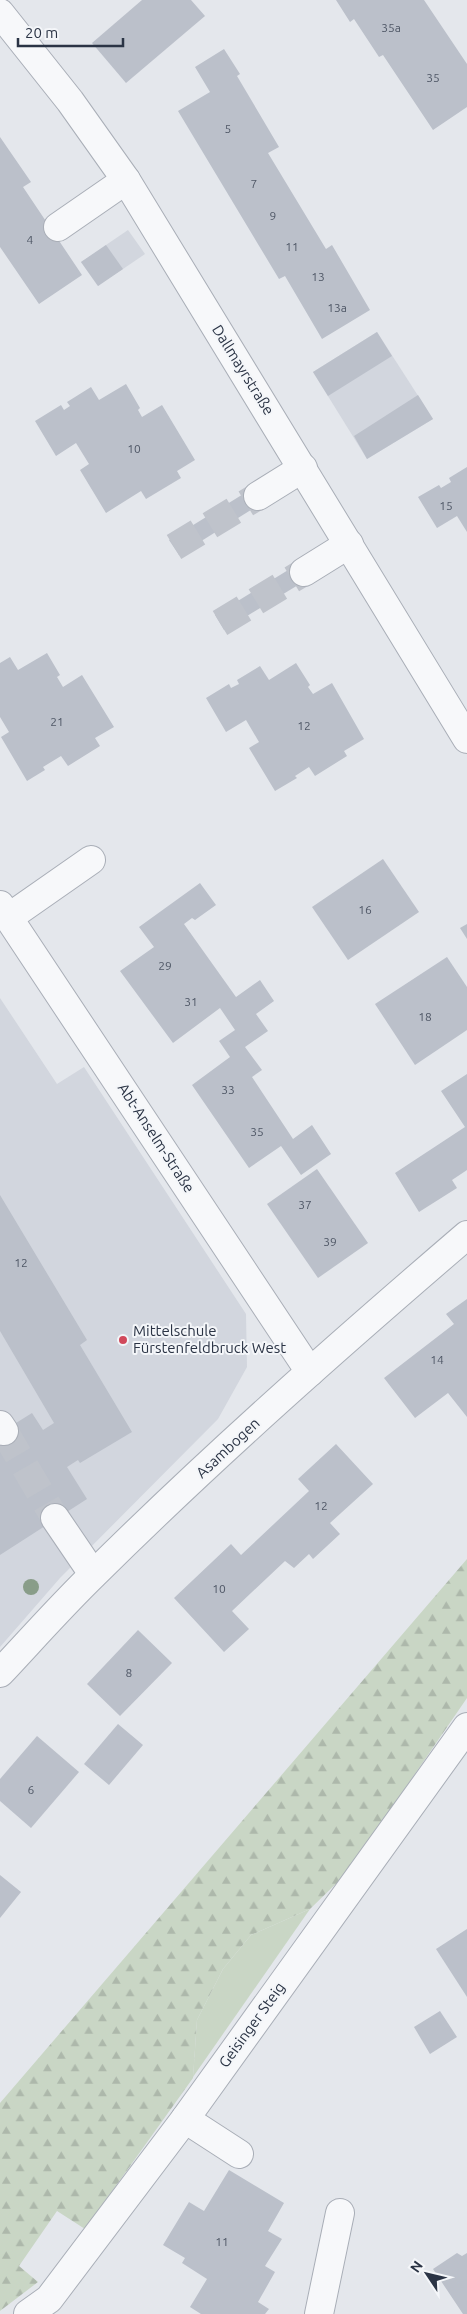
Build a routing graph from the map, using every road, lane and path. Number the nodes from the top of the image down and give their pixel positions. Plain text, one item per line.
1 (0, 13) edge
2 (126, 180) junction
3 (58, 227) dead end
4 (303, 468) junction
5 (258, 496) tunnel mouth
6 (349, 544) junction
7 (304, 572) tunnel mouth
8 (467, 739) edge
9 (90, 860) dead end
10 (4, 912) edge
11 (467, 1235) edge
12 (310, 1372) junction
13 (56, 1518) tunnel mouth
14 (93, 1574) junction
15 (0, 1673) edge
16 (467, 1727) edge
17 (185, 2119) junction
18 (239, 2154) dead end
19 (340, 2214) dead end
20 (28, 2314) edge
21 (319, 2314) edge

1 - 2 street, Dallmayrstraße
2 - 3 street
2 - 4 street, Dallmayrstraße
4 - 5 street
4 - 6 street, Dallmayrstraße
6 - 7 street
6 - 8 street, Dallmayrstraße
9 - 10 street
10 - 12 street, Abt-Anselm-Straße
11 - 12 street, Asambogen
12 - 14 street, Asambogen
13 - 14 street
14 - 15 street, Asambogen
16 - 17 street, Geisinger Steig
17 - 18 street
17 - 20 street, Geisinger Steig
19 - 21 street

